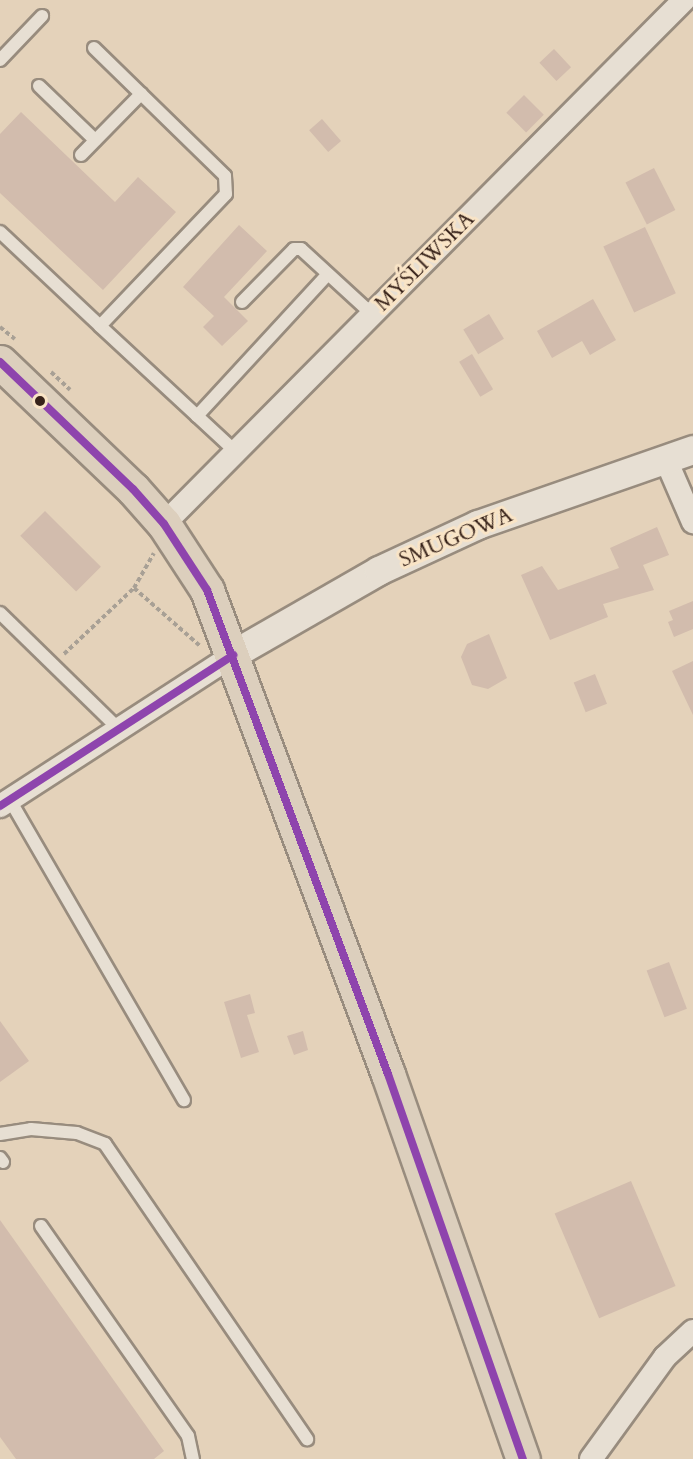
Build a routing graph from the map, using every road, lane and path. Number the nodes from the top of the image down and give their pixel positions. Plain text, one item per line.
1 (684, 0) edge
2 (42, 16) dead end
3 (94, 48) dead end
4 (0, 60) edge
5 (39, 86) dead end
6 (141, 94) junction
7 (95, 140) junction
8 (81, 155) dead end
9 (0, 232) edge
10 (328, 274) junction
11 (242, 302) dead end
12 (373, 315) junction
13 (100, 326) junction
14 (0, 362) edge
15 (197, 416) junction
16 (693, 450) edge
17 (237, 453) junction
18 (666, 460) junction
19 (693, 522) edge
20 (157, 539) junction
21 (161, 558) dead end
22 (134, 588) junction
23 (0, 613) edge
24 (204, 641) dead end
25 (200, 646) junction
26 (194, 653) dead end
27 (233, 655) junction
28 (53, 664) junction
29 (118, 728) junction
30 (5, 803) edge
31 (184, 1100) dead end
32 (0, 1134) edge
33 (41, 1226) dead end
34 (693, 1330) edge
35 (307, 1439) dead end
36 (193, 1459) edge
37 (523, 1459) edge
38 (591, 1459) edge

1 - 12 street, MYŚLIWSKA
2 - 4 lane
3 - 6 lane
5 - 7 lane
6 - 7 lane
6 - 13 lane
7 - 8 lane
9 - 13 lane
10 - 11 lane
10 - 12 lane
10 - 15 lane
12 - 17 street, MYŚLIWSKA
13 - 15 lane
14 - 20 main road
15 - 17 lane
16 - 18 street, SMUGOWA
17 - 20 street, MYŚLIWSKA
18 - 19 street
18 - 27 street, SMUGOWA
20 - 21 path
20 - 22 path
20 - 27 main road
22 - 25 path
22 - 28 path
23 - 28 lane
24 - 25 path
25 - 26 path
27 - 29 street
27 - 37 main road
28 - 29 lane
29 - 30 street
30 - 31 lane
32 - 35 lane
33 - 36 lane
34 - 38 street

